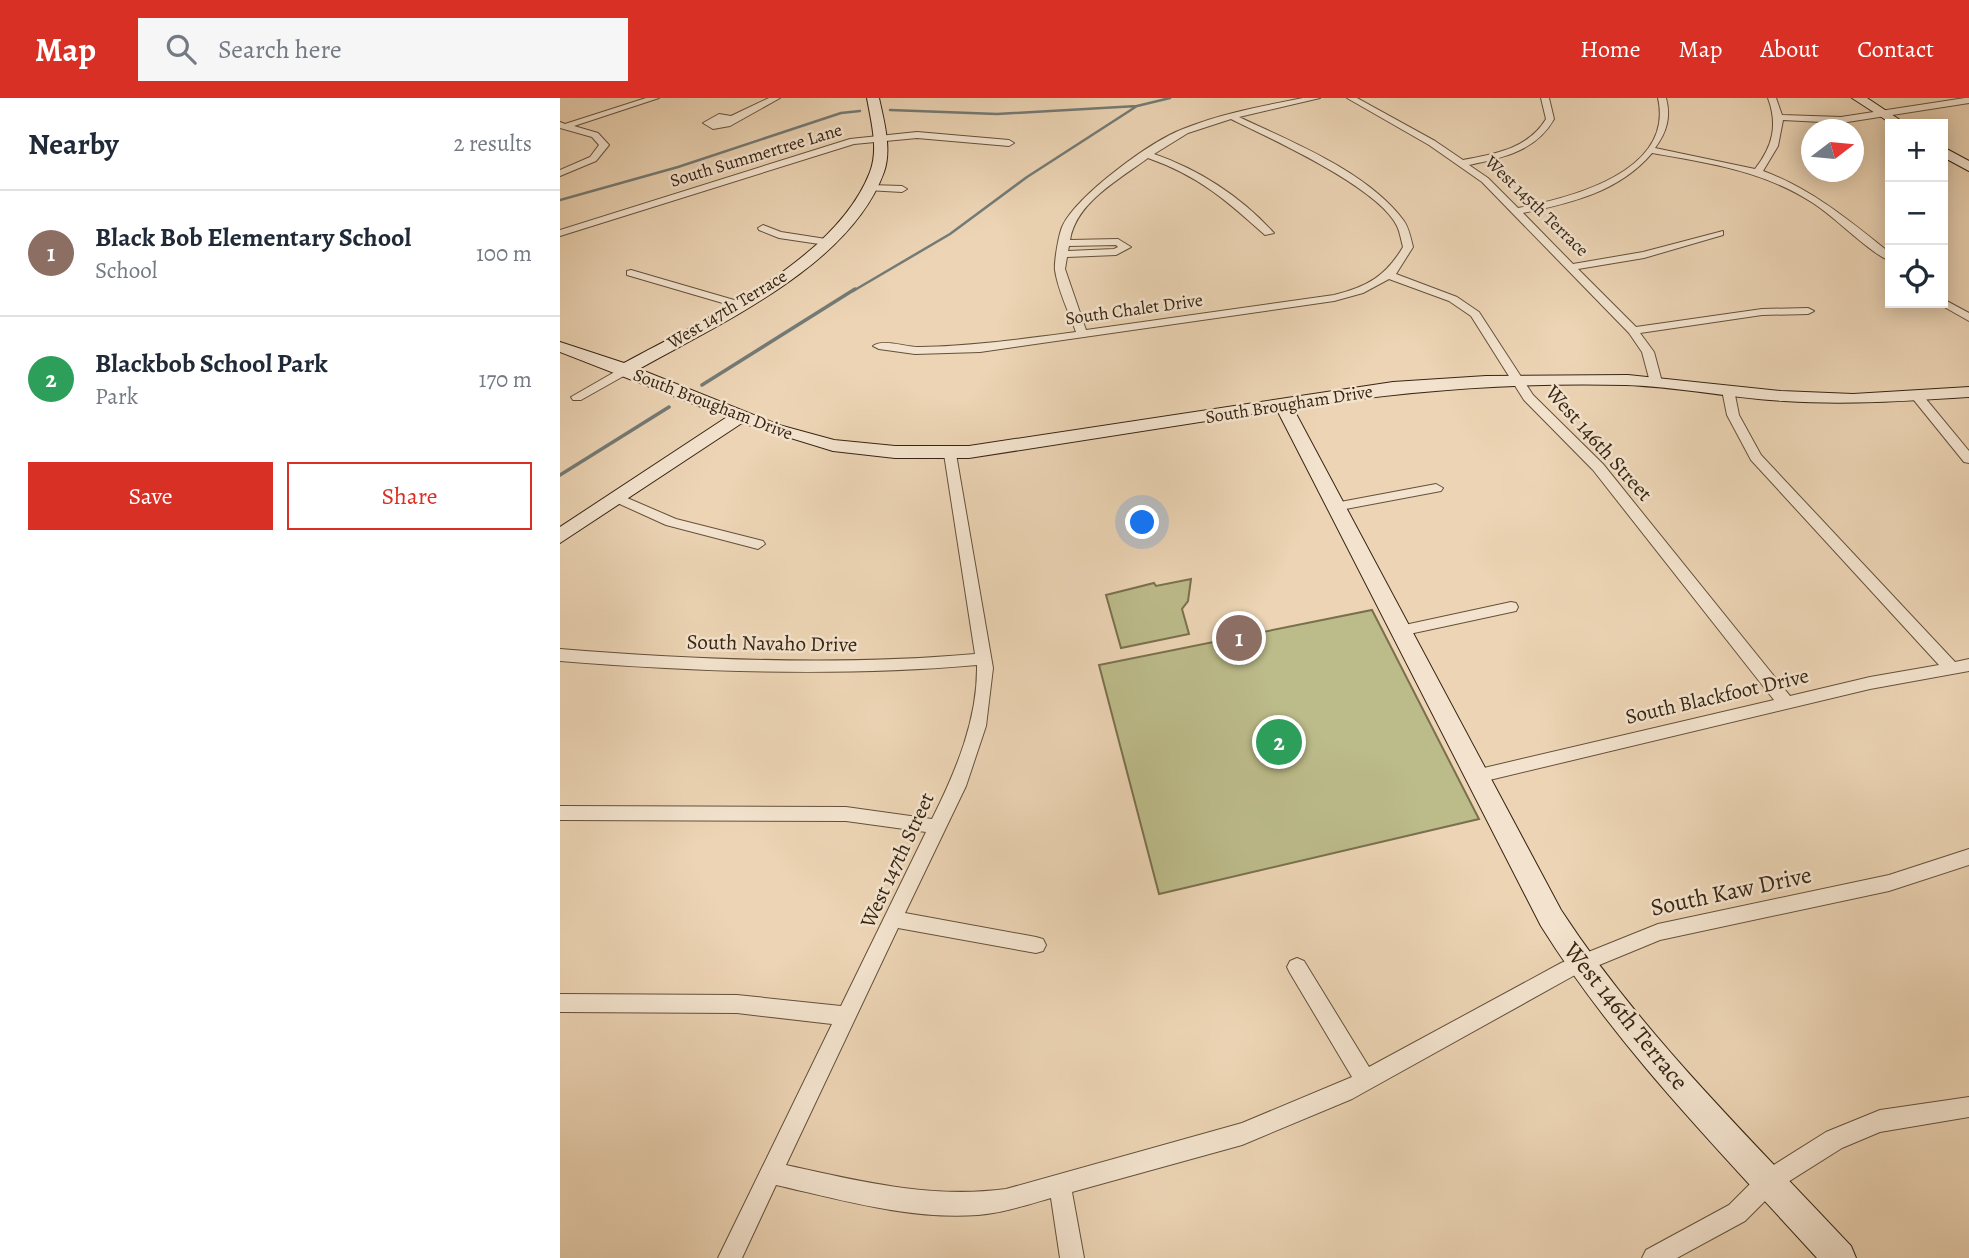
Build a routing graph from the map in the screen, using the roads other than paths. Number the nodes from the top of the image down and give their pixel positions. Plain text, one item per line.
1 (655, 98) edge
2 (776, 98) edge
3 (873, 98) edge
4 (1265, 98) edge
5 (1316, 98) edge
6 (1351, 98) edge
7 (1545, 98) edge
8 (1662, 98) edge
9 (1772, 98) edge
10 (1858, 98) edge
11 (1969, 100) edge
12 (1274, 107) junction
13 (1885, 115) junction
14 (1231, 116) junction
15 (1779, 117) junction
16 (732, 119) dead end
17 (1892, 119) edge
18 (563, 126) edge
19 (879, 138) junction
20 (1009, 143) dead end
21 (1650, 150) junction
22 (1146, 154) junction
23 (1948, 154) edge
24 (1463, 163) junction
25 (1969, 167) edge
26 (560, 173) edge
27 (1757, 173) junction
28 (870, 188) junction
29 (902, 188) dead end
30 (1517, 211) junction
31 (763, 228) dead end
32 (560, 233) edge
33 (1269, 233) dead end
34 (1719, 233) dead end
35 (826, 242) junction
36 (1062, 249) junction
37 (1885, 254) edge
38 (1573, 267) junction
39 (631, 273) dead end
40 (1388, 275) junction
41 (737, 304) junction
42 (1948, 306) edge
43 (1808, 312) dead end
44 (1969, 318) edge
45 (1633, 331) junction
46 (1082, 334) junction
47 (879, 346) dead end
48 (560, 347) edge
49 (625, 370) junction
50 (1518, 380) junction
51 (1656, 382) junction
52 (1728, 390) junction
53 (1969, 392) edge
54 (1917, 396) junction
55 (577, 397) dead end
56 (1283, 405) junction
57 (741, 416) junction
58 (950, 454) junction
59 (1969, 459) edge
60 (1436, 488) dead end
61 (618, 498) junction
62 (1335, 506) junction
63 (560, 536) edge
64 (758, 544) dead end
65 (1511, 607) dead end
66 (1400, 631) junction
67 (560, 655) edge
68 (984, 659) junction
69 (1969, 664) edge
70 (1951, 668) junction
71 (1786, 703) junction
72 (1477, 776) junction
73 (560, 813) edge
74 (938, 827) junction
75 (1969, 857) edge
76 (894, 919) junction
77 (1036, 945) dead end
78 (1580, 964) junction
79 (1297, 967) dead end
80 (560, 1003) edge
81 (845, 1016) junction
82 (1366, 1081) junction
83 (1969, 1107) edge
84 (770, 1173) junction
85 (1769, 1181) junction
86 (1060, 1184) junction
87 (730, 1258) edge
88 (1072, 1258) edge
89 (1654, 1258) edge
90 (1839, 1258) edge

1 - 18 street
2 - 16 street
3 - 19 street, West 147th Terrace
4 - 12 street
5 - 12 street
6 - 24 street, West 145th Terrace
7 - 24 street
8 - 21 street
9 - 15 street
10 - 13 street
11 - 13 street
12 - 14 street
13 - 15 street
13 - 17 street
14 - 22 street
14 - 40 street
15 - 27 street
18 - 26 street
19 - 20 street, South Summertree Lane
19 - 28 street, West 147th Terrace
19 - 32 street, South Summertree Lane
21 - 27 street
21 - 30 street
22 - 33 street
22 - 36 street
23 - 25 street
24 - 30 street, West 145th Terrace
27 - 37 street
28 - 29 street
28 - 35 street, West 147th Terrace
30 - 38 street, West 145th Terrace
31 - 35 street, West 147th Terrace
34 - 38 street
35 - 41 street, West 147th Terrace
36 - 36 street
36 - 46 street
38 - 45 street, West 145th Terrace
39 - 41 street
40 - 46 street, South Chalet Drive
40 - 50 street, West 146th Street
41 - 49 street, West 147th Terrace
42 - 44 street
43 - 45 street
45 - 51 street, West 145th Terrace
46 - 47 street, South Chalet Drive
48 - 49 street, South Brougham Drive
49 - 55 street, South Brougham Drive
49 - 57 street, South Brougham Drive
50 - 51 street, South Brougham Drive
50 - 56 street, South Brougham Drive
50 - 71 street, West 146th Street
51 - 52 street, South Brougham Drive
52 - 54 street, South Brougham Drive
52 - 70 street
53 - 54 street, South Brougham Drive
54 - 59 street
56 - 58 street, South Brougham Drive
56 - 62 street, West 146th Terrace
57 - 58 street, South Brougham Drive
57 - 61 street
58 - 68 street, West 147th Street
60 - 62 street
61 - 63 street
61 - 64 street
62 - 66 street, West 146th Terrace
65 - 66 street
66 - 72 street, West 146th Terrace
67 - 68 street, South Navaho Drive
68 - 74 street, West 147th Street
69 - 70 street, South Blackfoot Drive
70 - 71 street, South Blackfoot Drive
71 - 72 street, South Blackfoot Drive
72 - 78 street, West 146th Terrace
73 - 74 street
74 - 76 street, West 147th Street
75 - 78 street, South Kaw Drive
76 - 77 street
76 - 81 street, West 147th Street
78 - 82 street, South Kaw Drive
78 - 85 street, West 146th Terrace
79 - 82 street
80 - 81 street
81 - 84 street, West 147th Street
82 - 86 street, South Kaw Drive
83 - 85 street
84 - 86 street, South Kaw Drive
84 - 87 street, West 147th Street
85 - 89 street
85 - 90 street, West 146th Terrace
86 - 88 street

